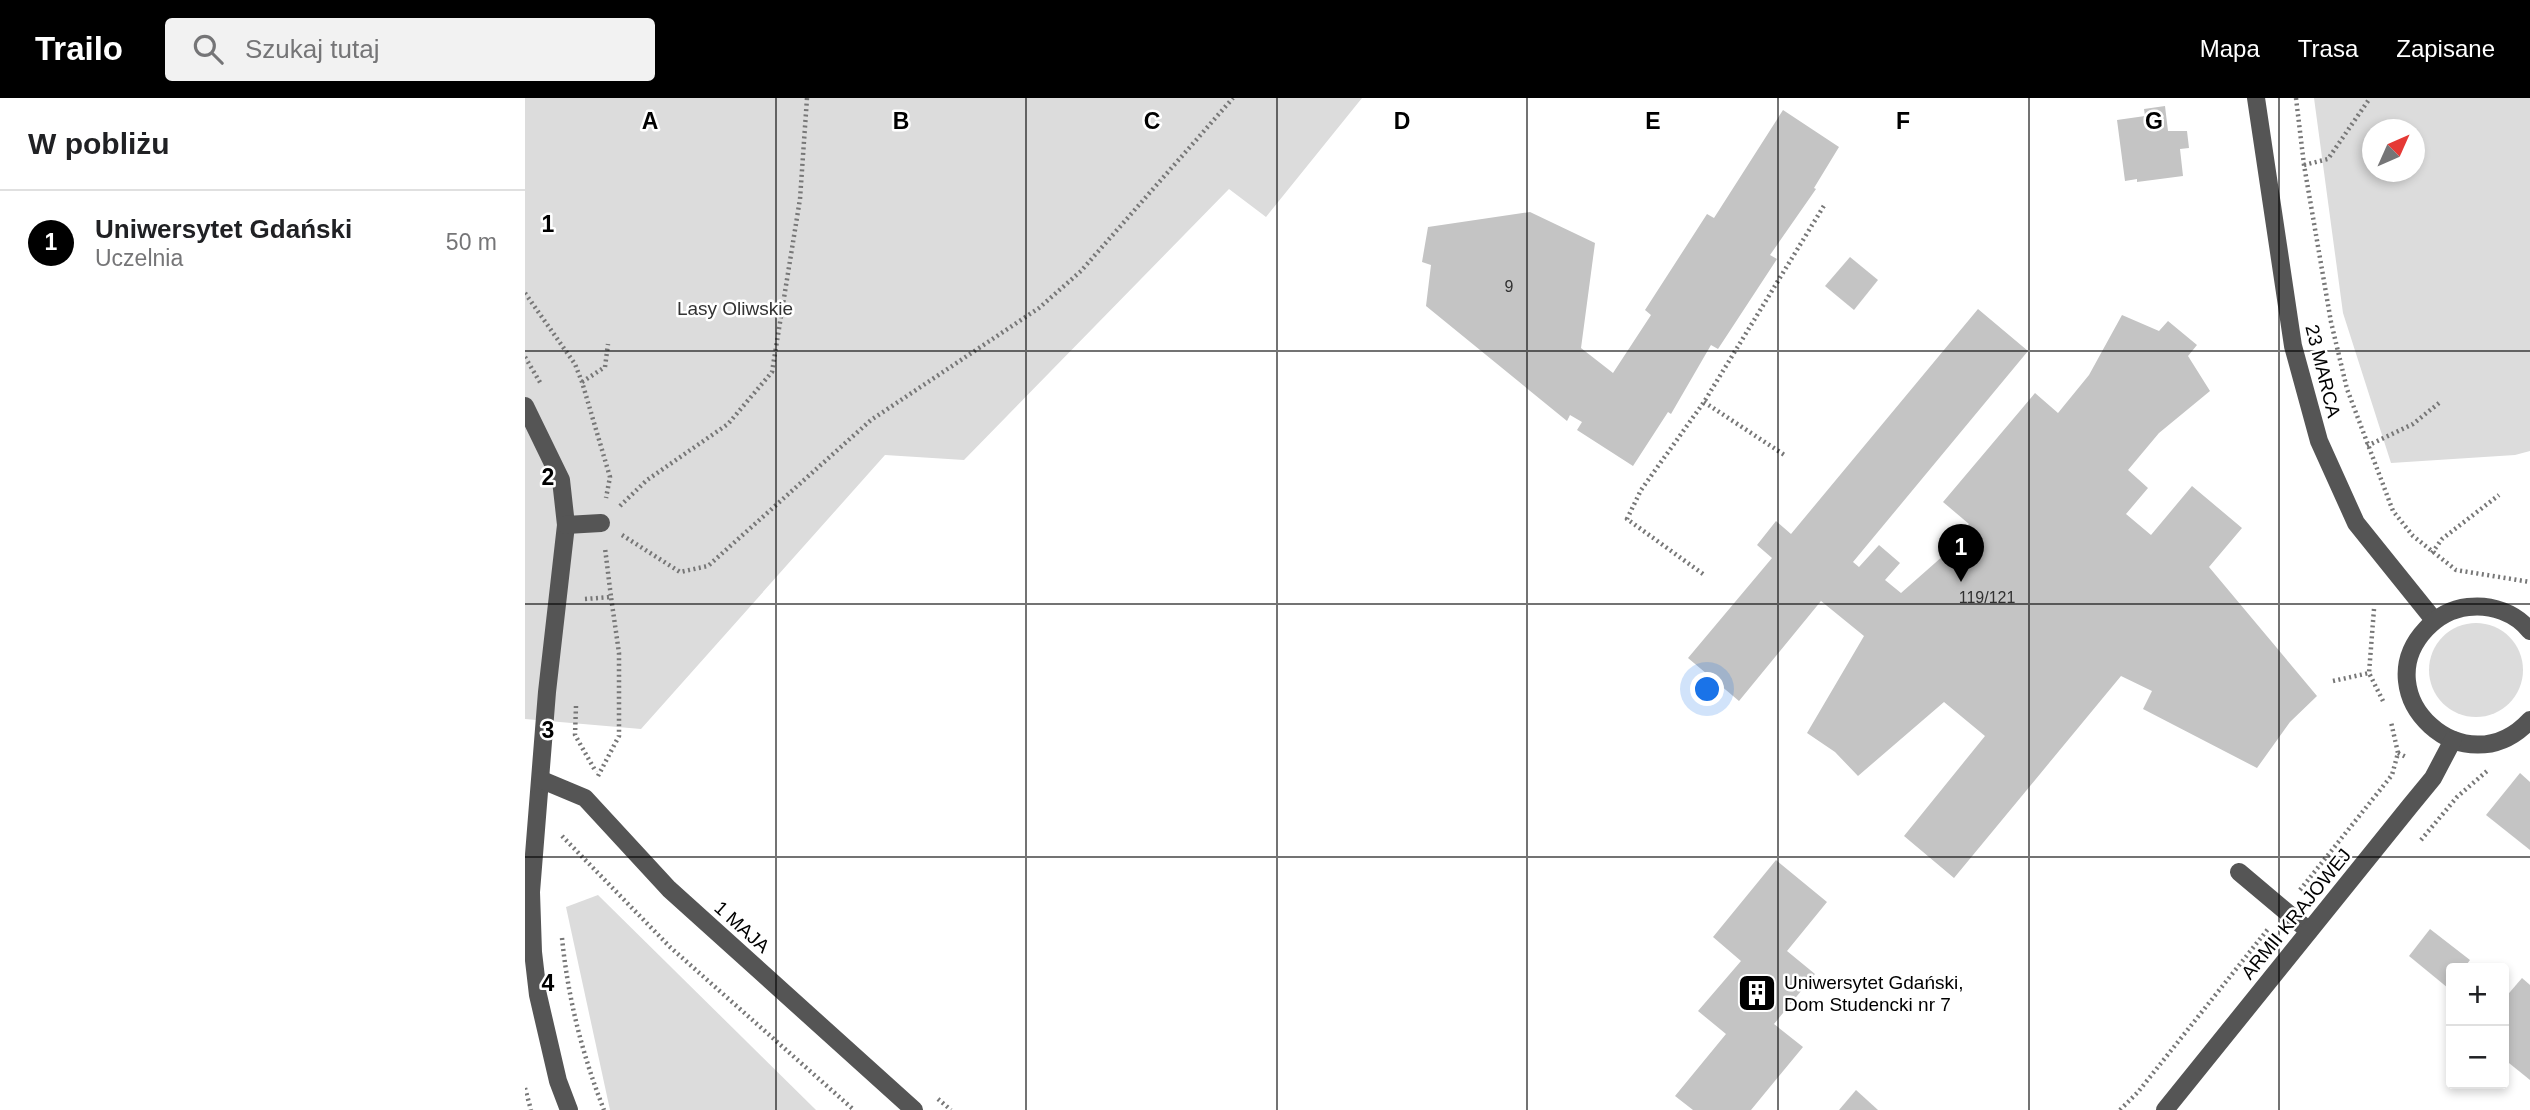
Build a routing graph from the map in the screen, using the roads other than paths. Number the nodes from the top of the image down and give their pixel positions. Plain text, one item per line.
1 (2256, 98) edge
2 (525, 406) edge
3 (601, 523) road end
4 (566, 525) junction
5 (2434, 620) junction
6 (2530, 631) edge
7 (2530, 720) edge
8 (2453, 740) junction
9 (542, 780) junction
10 (2239, 872) dead end
11 (2309, 931) junction
12 (569, 1110) edge
13 (914, 1110) edge
14 (2165, 1110) edge

1 - 5 street, 23 MARCA
2 - 4 street
3 - 4 street
4 - 9 street
5 - 6 street
5 - 8 street
7 - 8 street
8 - 11 street, ARMII KRAJOWEJ
9 - 12 street
9 - 13 street, 1 MAJA
10 - 11 street
11 - 14 street, ARMII KRAJOWEJ

